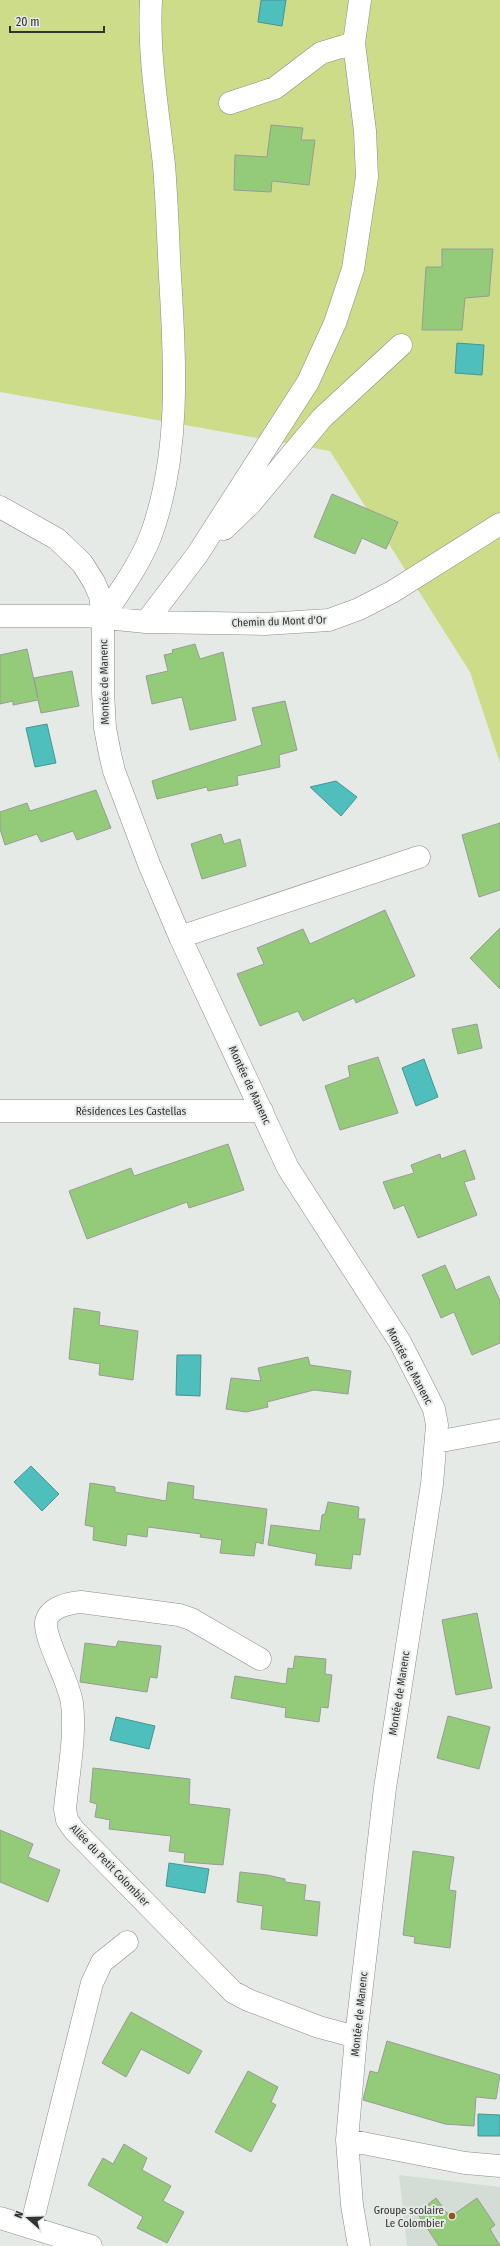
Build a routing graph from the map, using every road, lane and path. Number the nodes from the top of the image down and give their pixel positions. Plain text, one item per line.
1 (151, 0) edge
2 (360, 0) edge
3 (354, 43) junction
4 (230, 104) dead end
5 (401, 346) dead end
6 (0, 507) edge
7 (500, 524) edge
8 (197, 555) junction
9 (0, 616) edge
10 (103, 617) junction
11 (146, 622) junction
12 (419, 857) dead end
13 (180, 937) junction
14 (0, 1111) edge
15 (262, 1111) junction
16 (500, 1430) edge
17 (436, 1442) junction
18 (260, 1659) dead end
19 (127, 1942) dead end
20 (356, 2038) junction
21 (347, 2140) junction
22 (500, 2166) edge
23 (0, 2218) edge
24 (31, 2227) junction
25 (91, 2246) edge
26 (359, 2246) edge

1 - 10 street
2 - 3 street
3 - 4 street
3 - 8 street
5 - 8 street
6 - 10 street, Montée de Manenc
7 - 11 street, Chemin du Mont d'Or
8 - 11 street
9 - 10 street, Chemin du Mont d'Or
10 - 11 street, Chemin du Mont d'Or
10 - 13 street, Montée de Manenc
12 - 13 street
13 - 15 street, Montée de Manenc
14 - 15 street, Résidences Les Castellas
15 - 17 street, Montée de Manenc
16 - 17 street
17 - 20 street, Montée de Manenc
18 - 20 street, Allée du Petit Colombier
19 - 24 street
20 - 21 street, Montée de Manenc
21 - 22 street
21 - 26 street, Montée de Manenc
23 - 24 street
24 - 25 street

